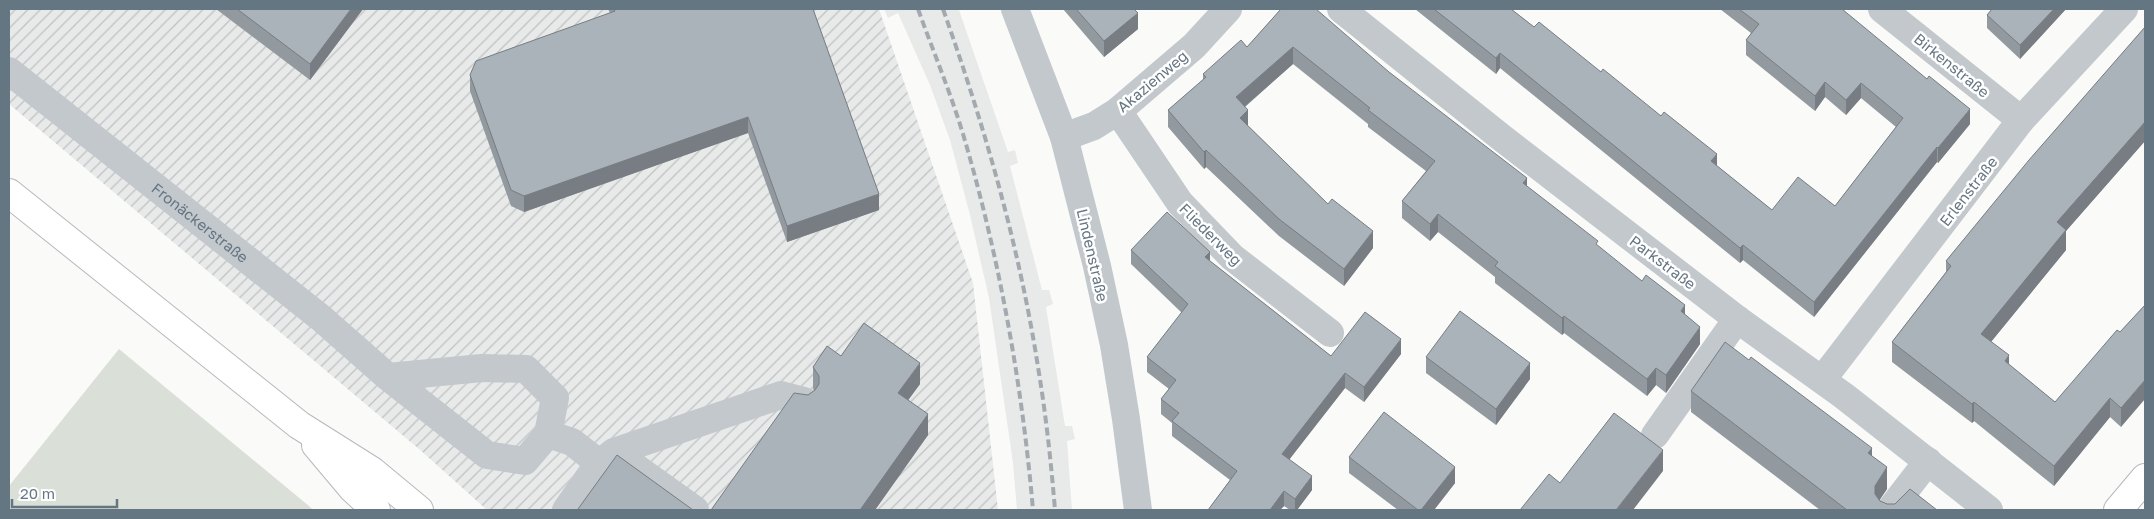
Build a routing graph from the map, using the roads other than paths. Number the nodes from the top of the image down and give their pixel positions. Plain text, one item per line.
1 (1015, 9) edge
2 (1228, 9) edge
3 (1341, 9) edge
4 (1882, 9) edge
5 (2124, 9) edge
6 (9, 71) edge
7 (1118, 111) junction
8 (2021, 120) junction
9 (1064, 137) junction
10 (9, 193) edge
11 (1737, 319) junction
12 (1330, 333) dead end
13 (388, 377) junction
14 (1822, 380) junction
15 (804, 401) edge
16 (299, 425) junction
17 (548, 434) junction
18 (1655, 435) dead end
19 (606, 458) junction
20 (1928, 461) junction
21 (2145, 478) edge
22 (376, 510) edge
23 (419, 510) edge
24 (566, 510) edge
25 (695, 510) edge
26 (1138, 510) edge
27 (1890, 510) edge
28 (1989, 510) edge
29 (2118, 510) edge

1 - 9 street, Lindenstraße
2 - 7 street, Akazienweg
3 - 11 street, Parkstraße
4 - 8 street, Birkenstraße
5 - 8 street, Erlenstraße
6 - 13 street, Fronäckerstraße
7 - 9 street, Akazienweg
7 - 12 street, Fliederweg
8 - 14 street, Erlenstraße
9 - 26 street, Lindenstraße
10 - 16 main road
11 - 14 street, Parkstraße
11 - 18 street
13 - 17 street, Fronäckerstraße
13 - 17 street, Fronäckerstraße
14 - 20 street, Parkstraße
15 - 19 street
16 - 22 main road
16 - 23 main road
17 - 19 street
19 - 24 street
19 - 25 street
20 - 27 street
20 - 28 street, Parkstraße
21 - 29 main road

